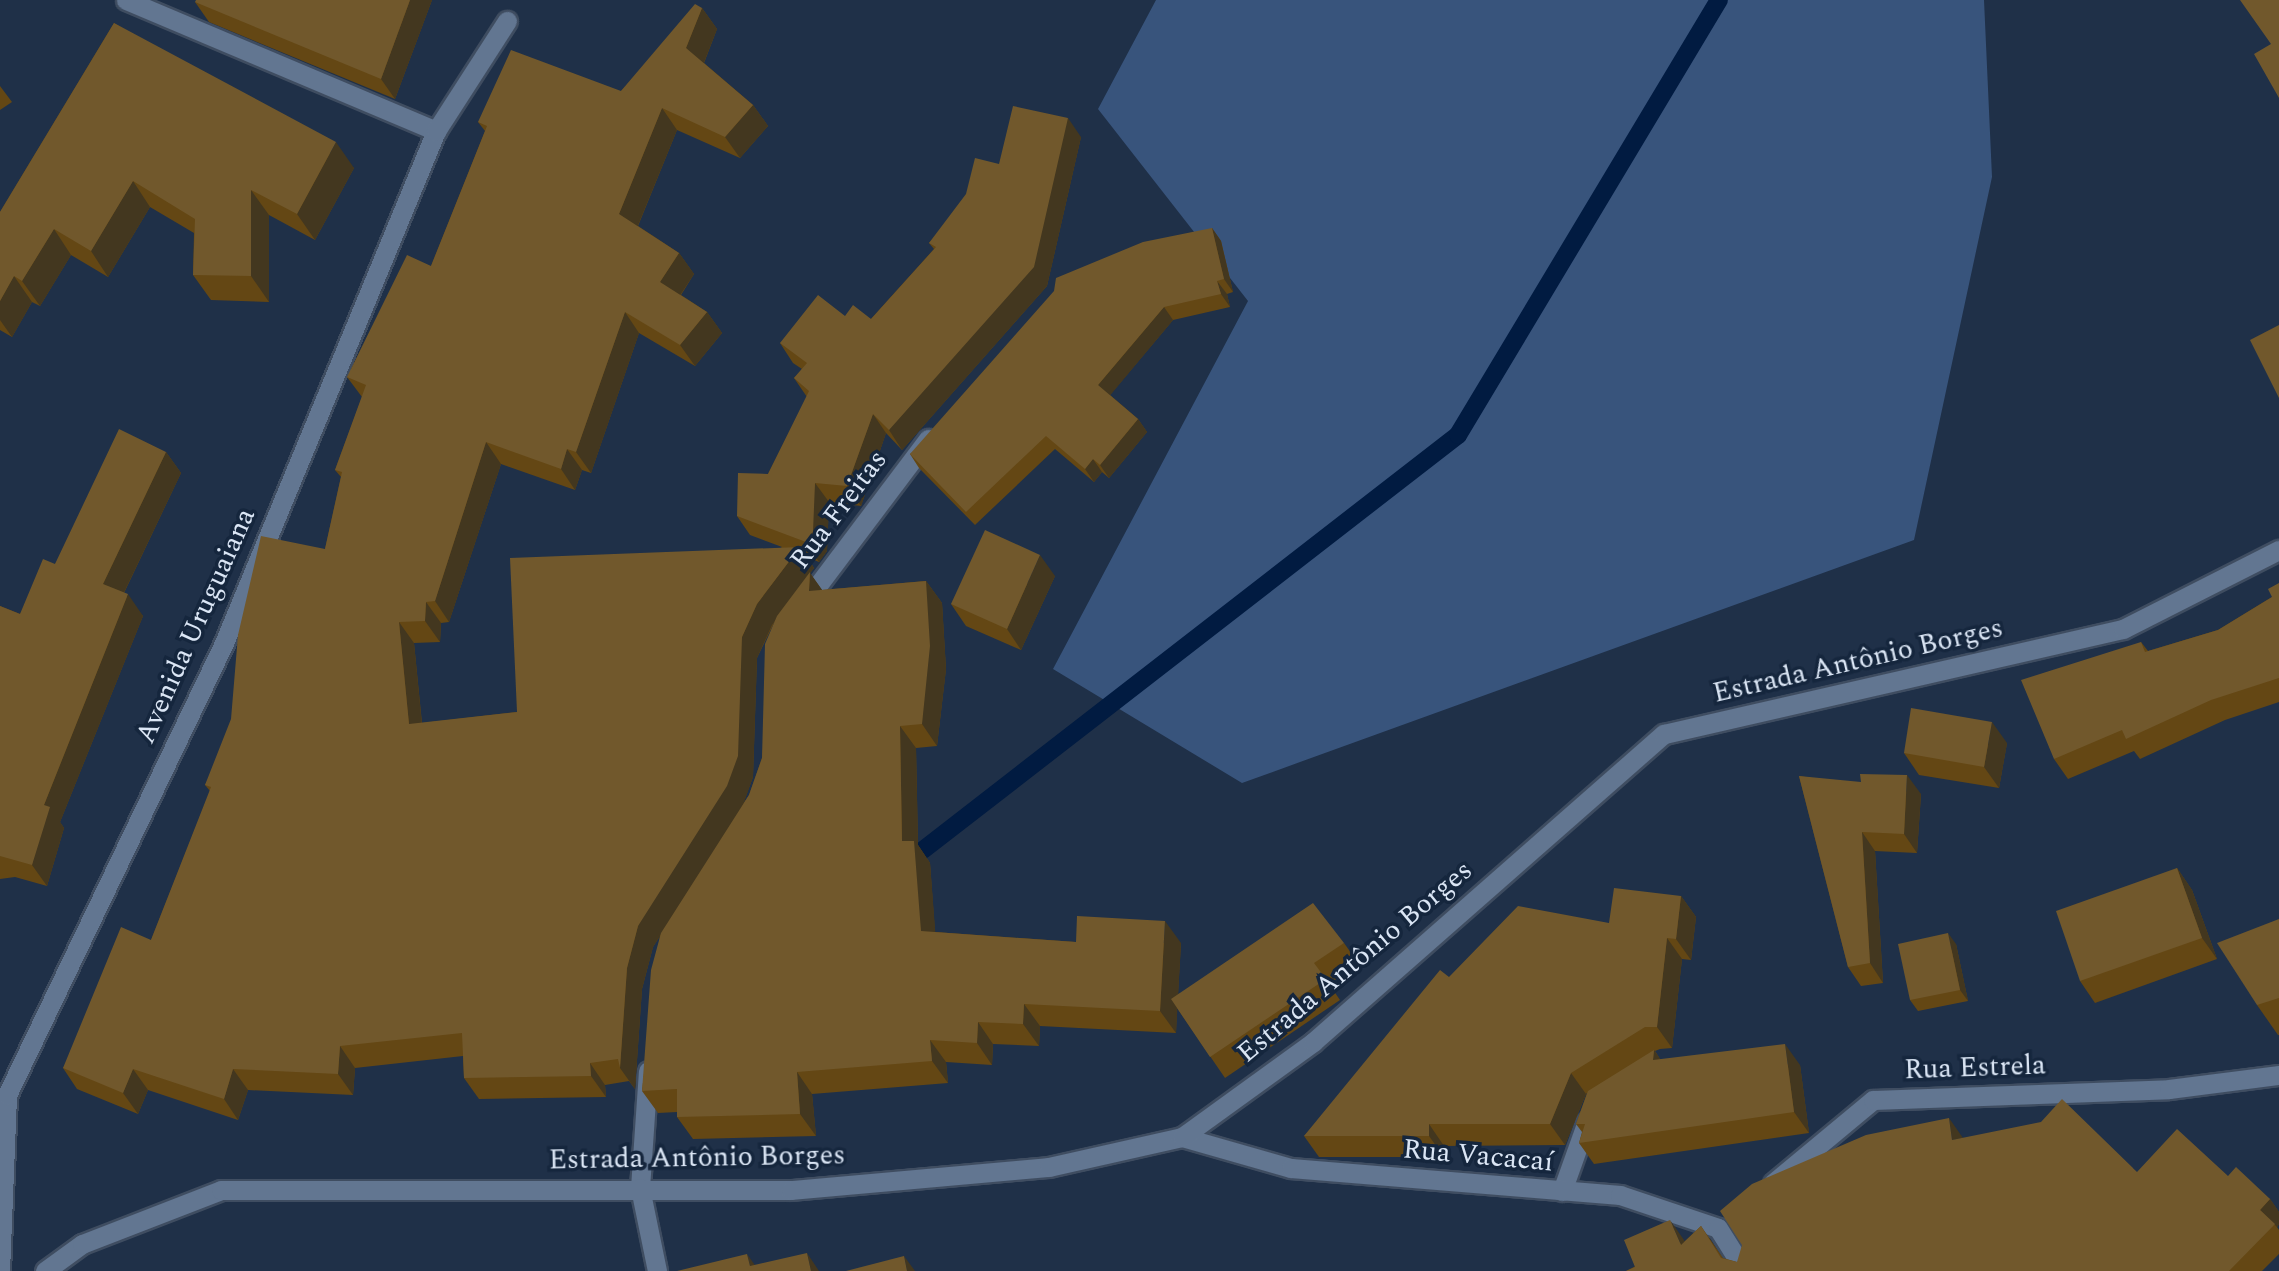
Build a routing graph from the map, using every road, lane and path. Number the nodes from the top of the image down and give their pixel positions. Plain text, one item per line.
1 (126, 0) edge
2 (507, 21) dead end
3 (436, 131) junction
4 (943, 422) edge
5 (2279, 550) edge
6 (791, 621) edge
7 (650, 1043) edge
8 (2279, 1075) edge
9 (1593, 1104) edge
10 (1182, 1138) junction
11 (640, 1188) junction
12 (1562, 1191) junction
13 (1759, 1194) edge
14 (1738, 1211) edge
15 (1718, 1228) junction
16 (0, 1271) edge
17 (45, 1271) edge
18 (657, 1271) edge
19 (1745, 1271) edge

1 - 3 street
2 - 3 street, Avenida Uruguaiana
3 - 16 street, Avenida Uruguaiana
4 - 6 street, Rua Freitas
5 - 10 street, Estrada Antônio Borges
7 - 11 street
8 - 13 street, Rua Estrela
9 - 12 street
10 - 11 street, Estrada Antônio Borges
10 - 12 street, Rua Vacacaí
11 - 17 street, Estrada Antônio Borges
11 - 18 street
12 - 15 street, Rua Vacacaí
14 - 15 street
15 - 19 street

